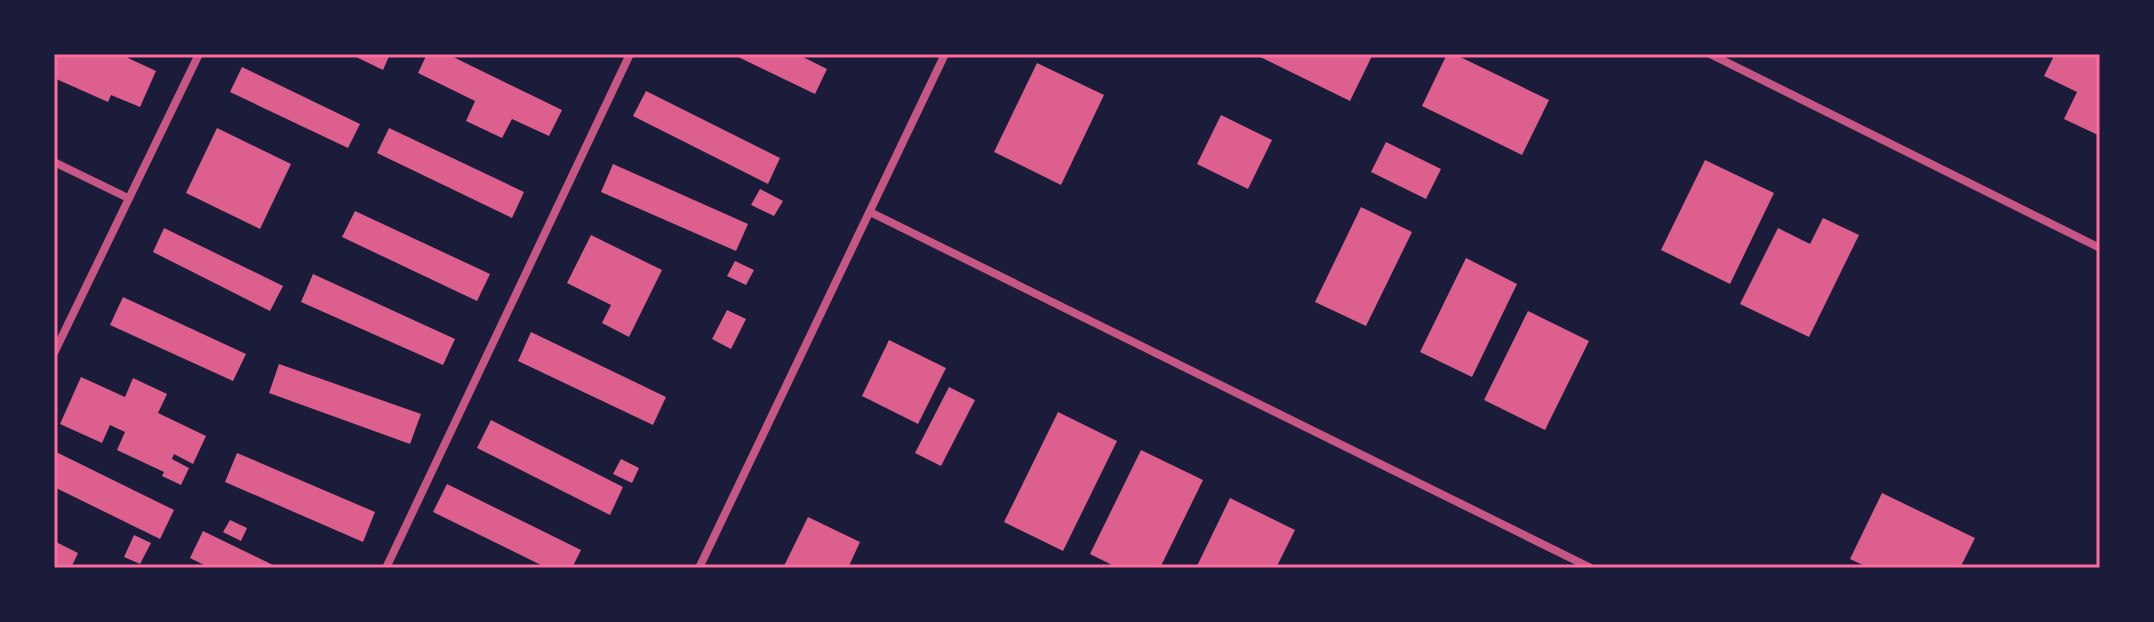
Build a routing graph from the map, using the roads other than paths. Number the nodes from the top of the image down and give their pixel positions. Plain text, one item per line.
1 (199, 54) edge
2 (630, 54) edge
3 (945, 54) edge
4 (1710, 54) edge
5 (54, 162) edge
6 (128, 198) junction
7 (870, 212) junction
8 (2100, 248) edge
9 (54, 353) edge
10 (386, 568) edge
11 (699, 568) edge
12 (1591, 568) edge

1 - 6 street
2 - 10 street
3 - 7 street
4 - 8 street
5 - 6 street
6 - 9 street
7 - 11 street
7 - 12 street

